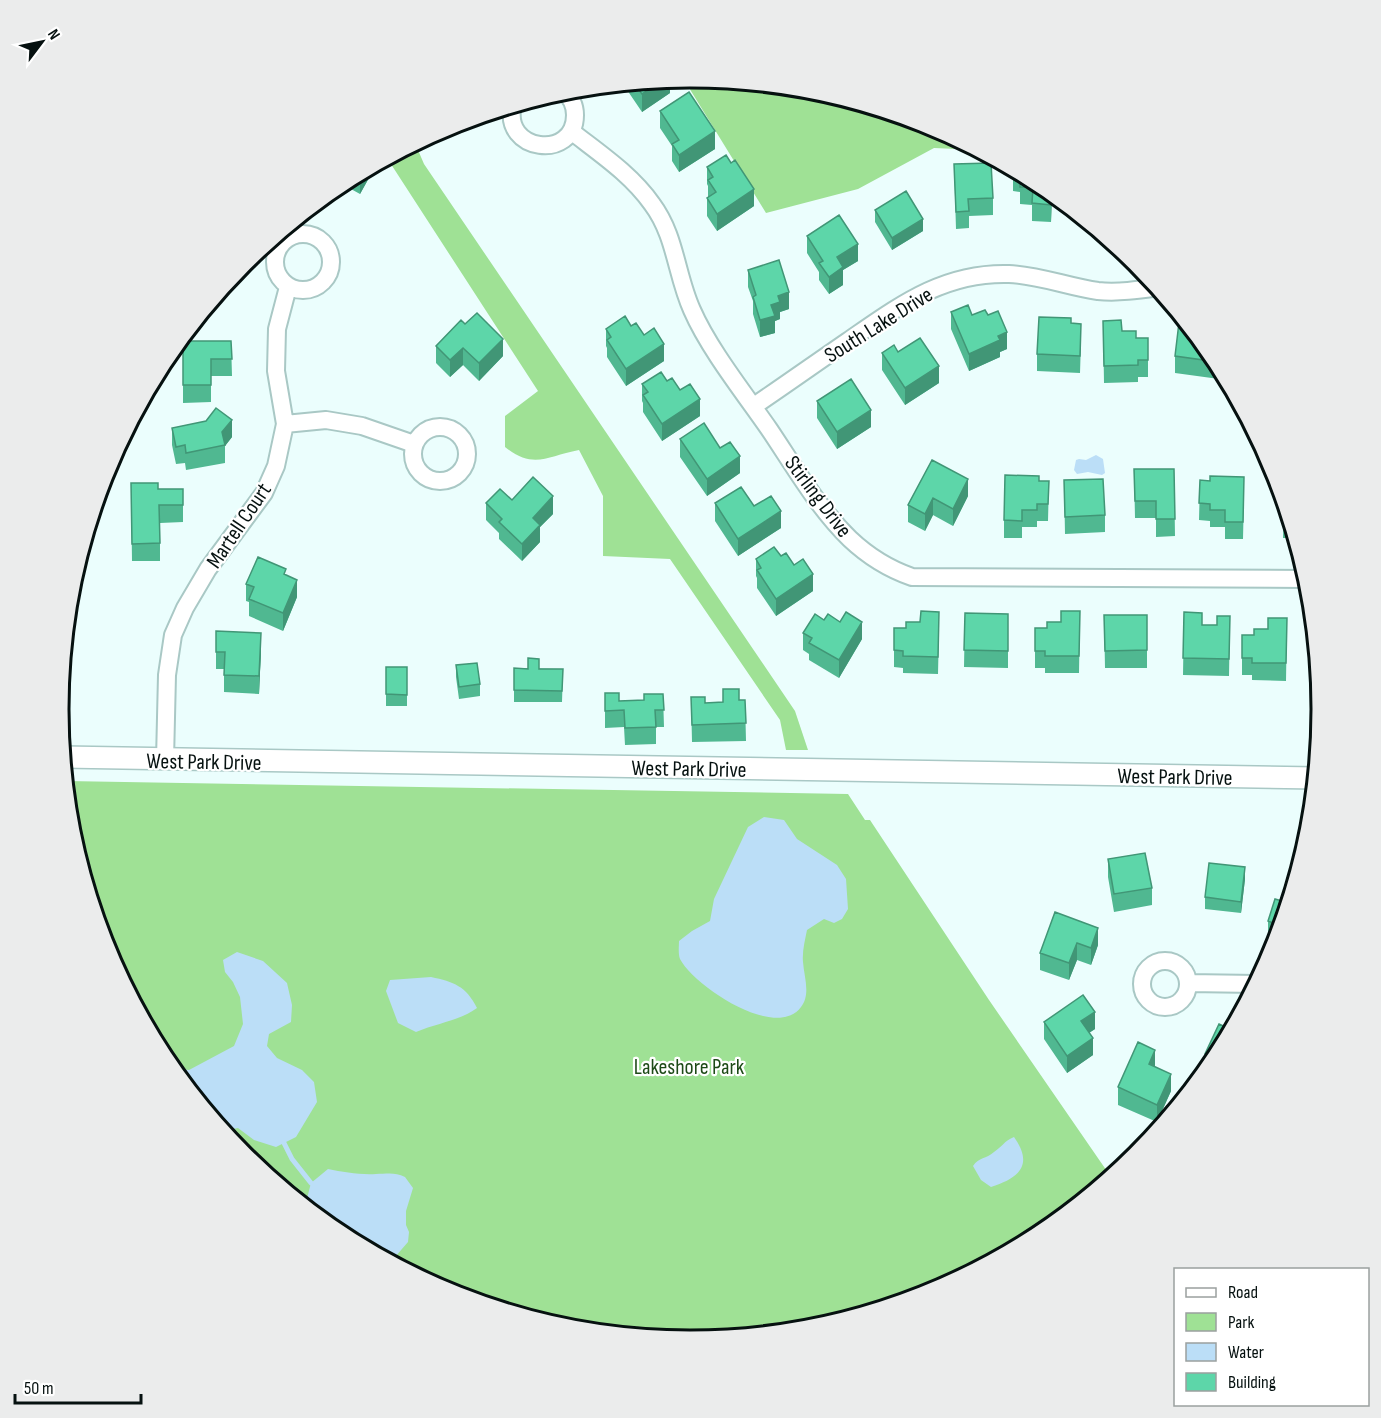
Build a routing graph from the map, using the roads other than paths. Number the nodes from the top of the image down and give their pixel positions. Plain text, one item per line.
1 (570, 99) edge
2 (513, 114) edge
3 (571, 131) junction
4 (288, 287) dead end
5 (1148, 289) edge
6 (754, 406) junction
7 (285, 424) junction
8 (414, 444) dead end
9 (1298, 579) edge
10 (71, 757) edge
11 (165, 760) junction
12 (1308, 778) edge
13 (1188, 983) dead end
14 (1248, 984) edge

1 - 3 street
2 - 3 street
3 - 6 street, Stirling Drive
4 - 7 street, Martell Court
5 - 6 street, South Lake Drive
6 - 9 street, Stirling Drive
7 - 8 street
7 - 11 street, Martell Court
10 - 11 street, West Park Drive
11 - 12 street, West Park Drive
13 - 14 street

